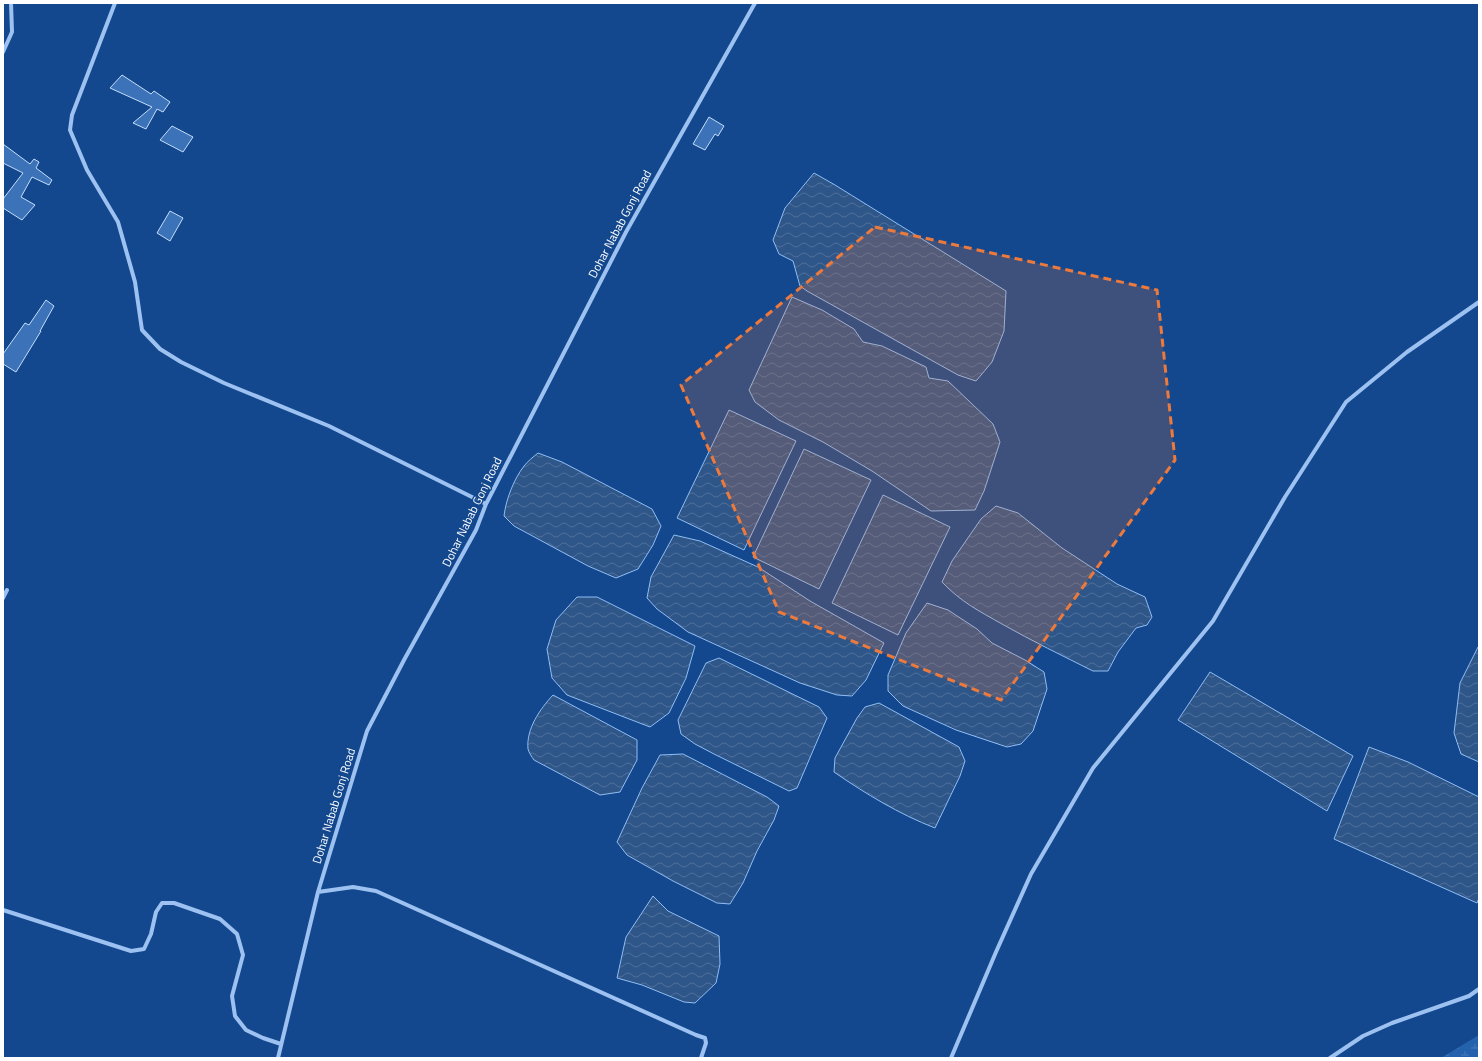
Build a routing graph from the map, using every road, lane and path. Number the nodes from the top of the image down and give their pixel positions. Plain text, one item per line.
1 (11, 3) edge
2 (115, 3) edge
3 (754, 3) edge
4 (3, 52) edge
5 (1479, 302) edge
6 (486, 504) junction
7 (7, 590) dead end
8 (3, 598) edge
9 (318, 892) junction
10 (3, 910) edge
11 (1479, 989) edge
12 (281, 1044) junction
13 (278, 1058) edge
14 (702, 1058) edge
15 (951, 1058) edge
16 (1330, 1058) edge

1 - 4 street
2 - 6 street
3 - 6 street, Dohar Nabab Gonj Road
5 - 15 street
6 - 9 street, Dohar Nabab Gonj Road
7 - 8 street
9 - 12 street, Dohar Nabab Gonj Road
9 - 14 street
10 - 12 street
11 - 16 street
12 - 13 street, Dohar Nabab Gonj Road

